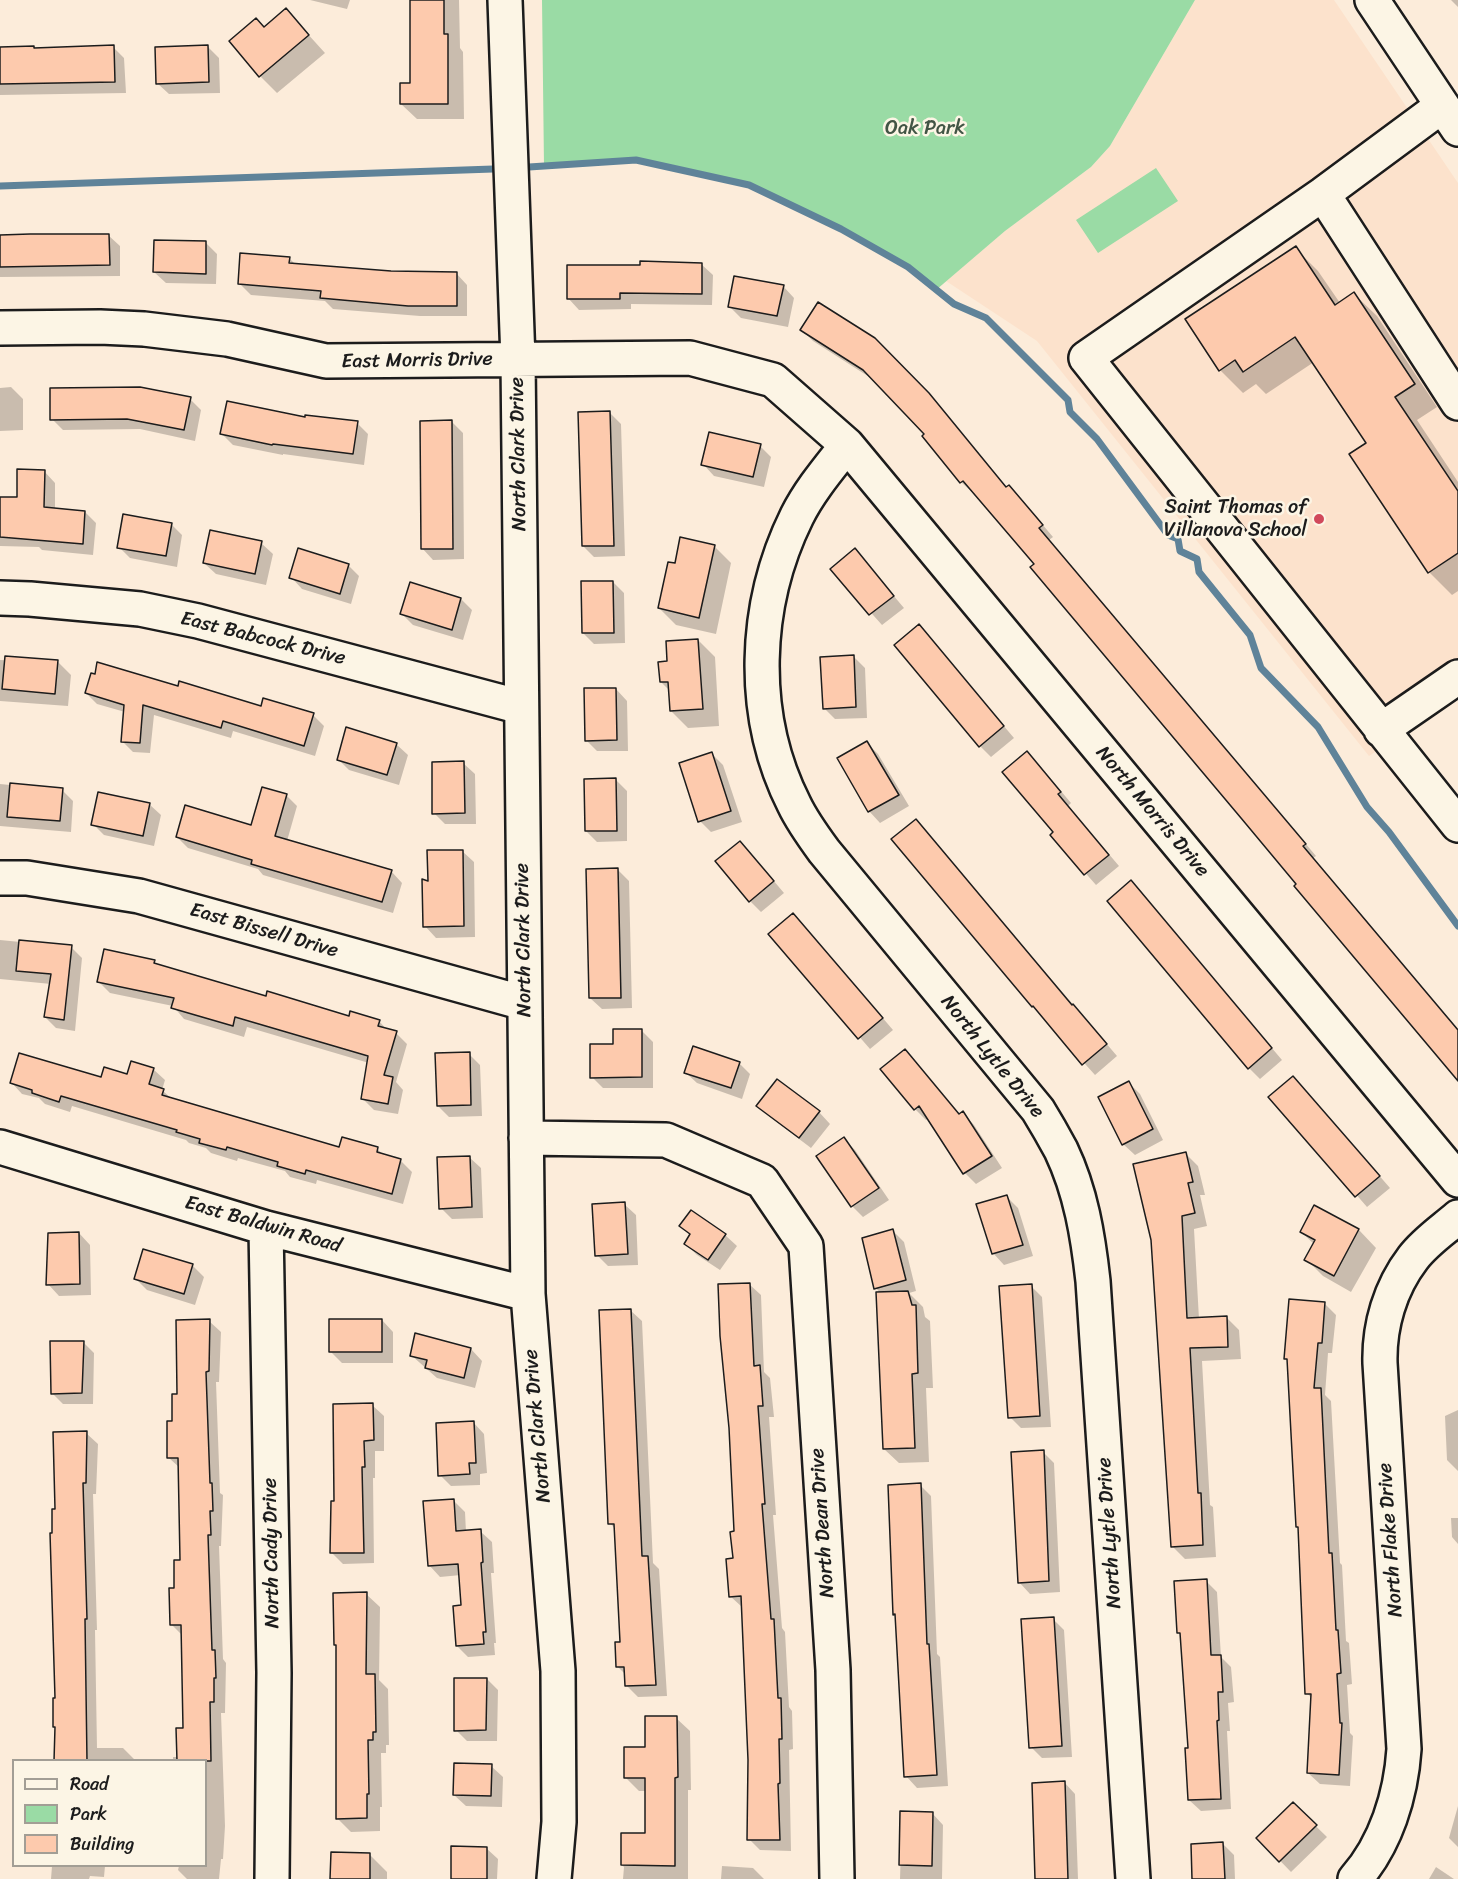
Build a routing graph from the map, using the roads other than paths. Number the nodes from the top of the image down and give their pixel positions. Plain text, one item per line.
1 (505, 0) edge
2 (1372, 0) edge
3 (1450, 117) edge
4 (1323, 194) junction
5 (0, 328) edge
6 (518, 360) junction
7 (1458, 403) edge
8 (847, 445) junction
9 (0, 598) edge
10 (1458, 677) edge
11 (521, 707) junction
12 (1381, 730) junction
13 (1458, 825) edge
14 (0, 878) edge
15 (524, 1004) junction
16 (526, 1138) junction
17 (0, 1147) edge
18 (1458, 1180) edge
19 (1458, 1217) edge
20 (266, 1228) junction
21 (528, 1294) junction
22 (272, 1879) edge
23 (554, 1879) edge
24 (837, 1879) edge
25 (1133, 1879) edge
26 (1355, 1879) edge

1 - 6 street, North Clark Drive
2 - 3 street
3 - 4 street
4 - 7 street
4 - 12 street
5 - 6 street, East Morris Drive
6 - 8 street, East Morris Drive
6 - 11 street, North Clark Drive
8 - 18 street, North Morris Drive
8 - 25 street, North Lytle Drive
9 - 11 street, East Babcock Drive
10 - 12 street
11 - 15 street, North Clark Drive
12 - 13 street
14 - 15 street, East Bissell Drive
15 - 16 street, North Clark Drive
16 - 21 street, North Clark Drive
16 - 24 street, North Dean Drive
17 - 20 street, East Baldwin Road
19 - 26 street, North Flake Drive
20 - 21 street, East Baldwin Road
20 - 22 street, North Cady Drive
21 - 23 street, North Clark Drive

